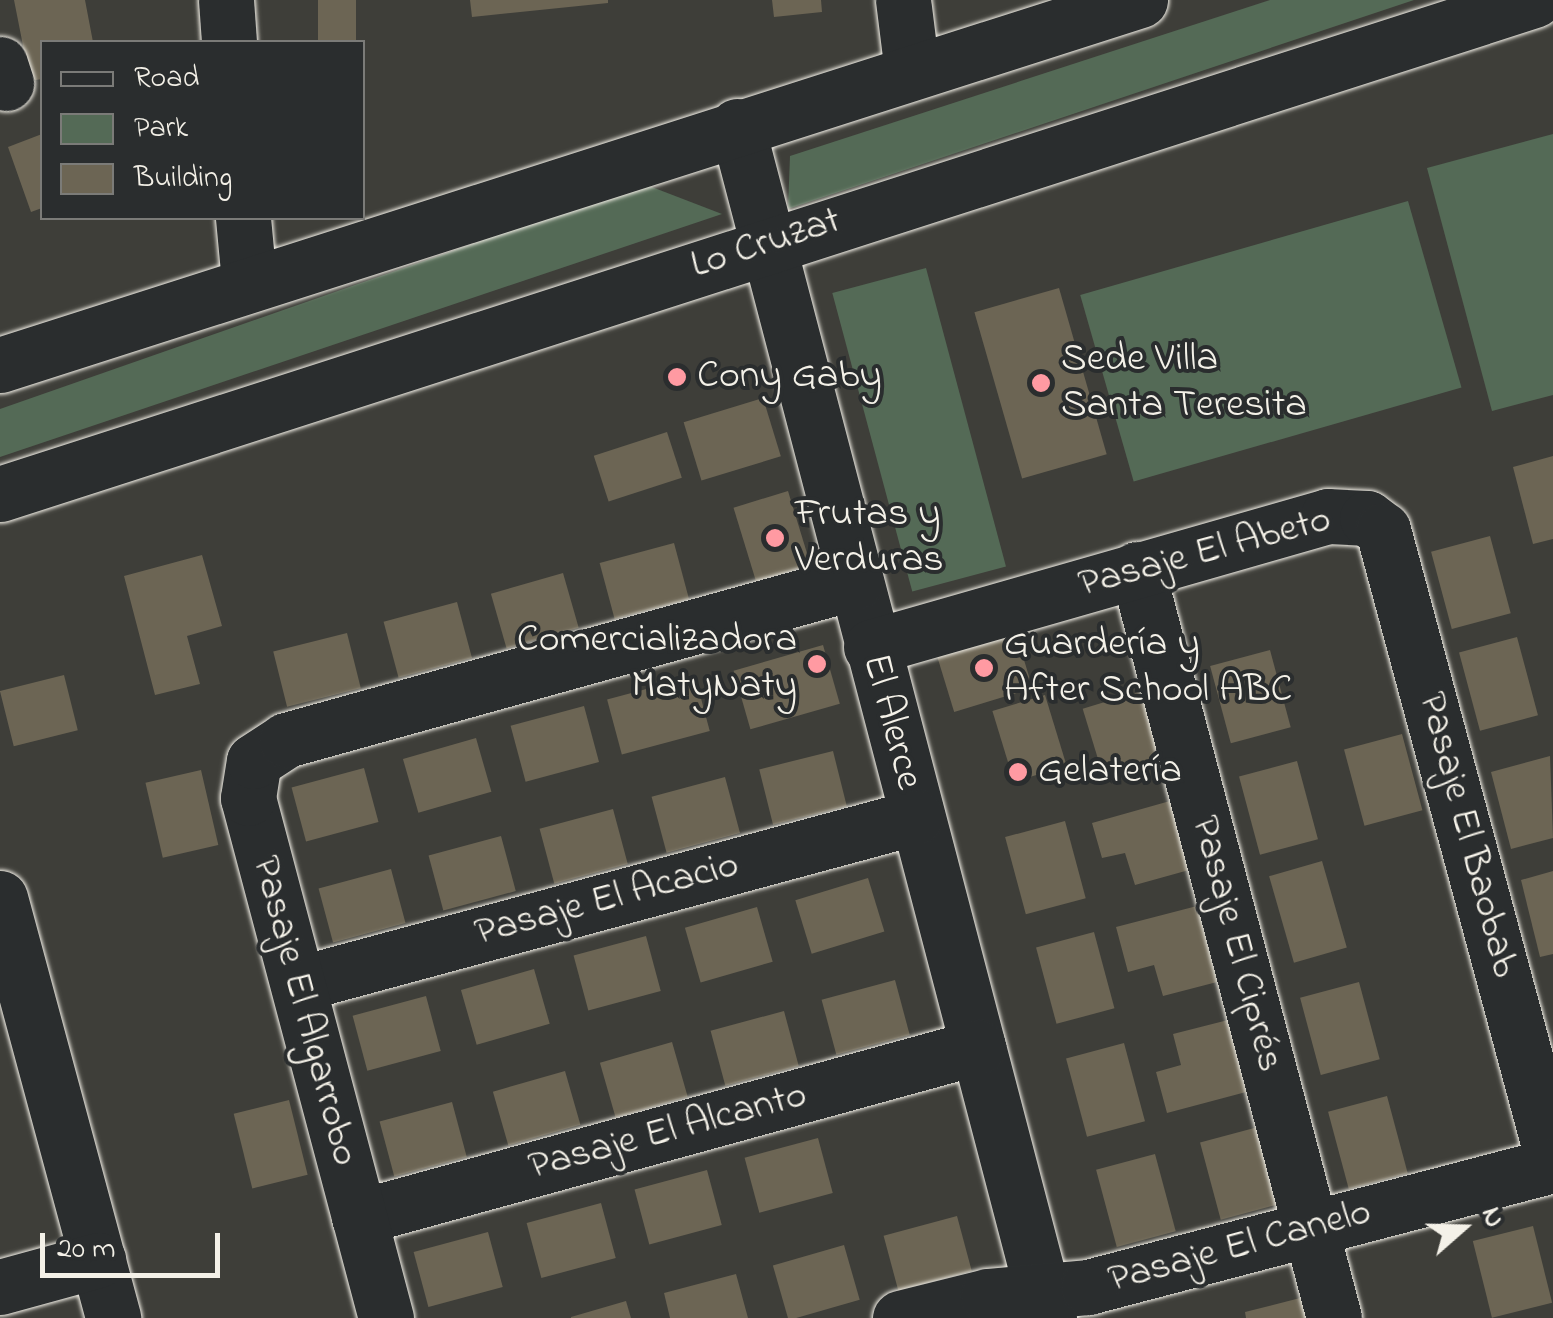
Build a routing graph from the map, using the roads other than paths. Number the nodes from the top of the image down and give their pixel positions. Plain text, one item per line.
1 (226, 0) edge
2 (903, 0) edge
3 (1140, 0) edge
4 (1534, 0) edge
5 (228, 40) edge
6 (912, 71) junction
7 (737, 126) junction
8 (243, 220) edge
9 (766, 243) junction
10 (250, 281) junction
11 (0, 365) edge
12 (0, 494) edge
13 (1366, 518) joint
14 (1137, 570) junction
15 (855, 582) junction
16 (872, 647) junction
17 (916, 817) junction
18 (0, 898) edge
19 (298, 984) junction
20 (12, 988) edge
21 (978, 1048) junction
22 (1553, 1163) edge
23 (359, 1217) junction
24 (1310, 1228) junction
25 (98, 1260) junction
26 (0, 1287) edge
27 (1046, 1305) edge
28 (113, 1318) edge
29 (386, 1318) edge
30 (900, 1318) edge
31 (1334, 1318) edge

1 - 5 street
2 - 6 street
3 - 6 street
4 - 9 street, Lo Cruzat
6 - 7 street
7 - 9 street, El Alerce
7 - 10 street
8 - 10 street
9 - 12 street, Lo Cruzat
9 - 15 street, El Alerce
10 - 11 street
13 - 14 street, Pasaje El Abeto
13 - 22 street, Pasaje El Baobab
14 - 16 street, Pasaje El Abeto
14 - 24 street, Pasaje El Ciprés
15 - 16 street, El Alerce
15 - 19 street, Pasaje El Algarrobo
16 - 17 street, El Alerce
17 - 19 street, Pasaje El Acacio
17 - 21 street, El Alerce
18 - 20 street
19 - 23 street, Pasaje El Algarrobo
20 - 25 street
21 - 23 street, Pasaje El Alcanto
21 - 27 street, El Alerce
22 - 24 street, Pasaje El Canelo
23 - 29 street, Pasaje El Algarrobo
24 - 27 street, Pasaje El Canelo
24 - 31 street, Pasaje El Ciprés
25 - 26 street
25 - 28 street
27 - 30 street, Pasaje El Canelo

